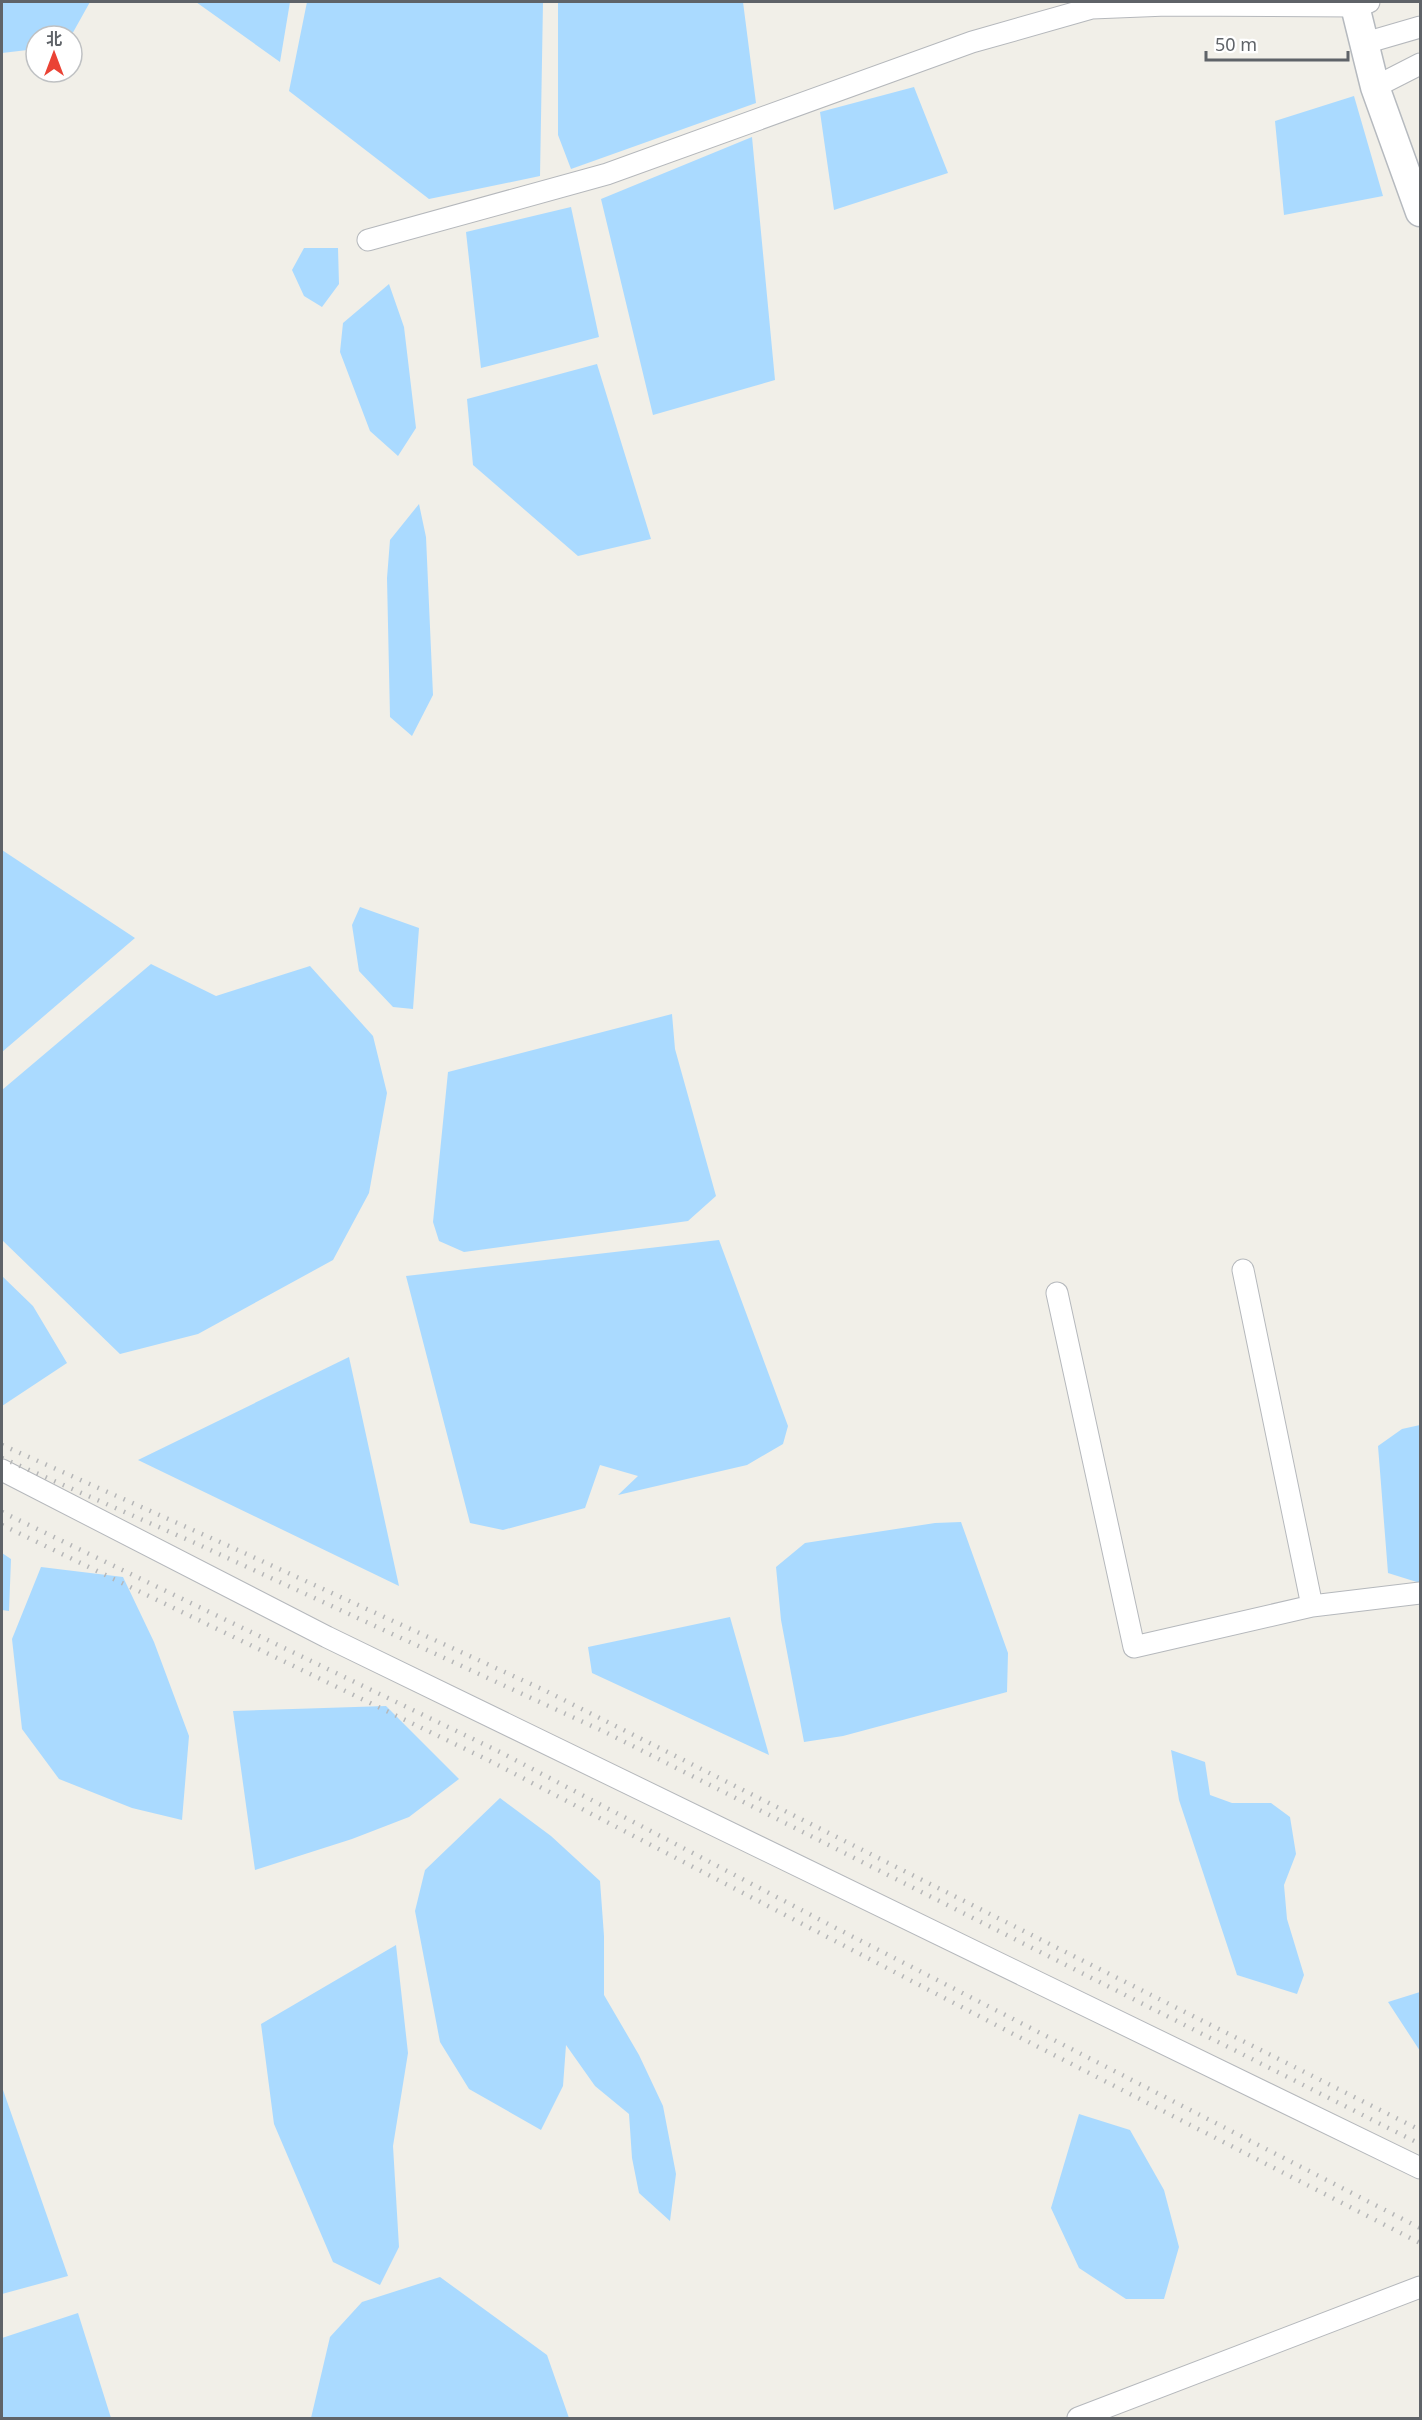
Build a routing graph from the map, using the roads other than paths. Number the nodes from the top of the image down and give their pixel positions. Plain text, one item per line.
1 (1360, 3) edge
2 (1420, 27) edge
3 (1365, 43) junction
4 (1420, 64) edge
5 (1375, 87) junction
6 (1420, 212) edge
7 (368, 240) dead end
8 (1243, 1270) dead end
9 (1058, 1293) dead end
10 (2, 1470) edge
11 (1420, 1593) edge
12 (1312, 1606) junction
13 (1420, 2168) edge
14 (1420, 2287) edge
15 (1078, 2418) edge

1 - 3 main road
1 - 7 street
2 - 3 street
3 - 5 main road
4 - 5 street
5 - 6 main road
8 - 12 street
9 - 12 street
10 - 13 street
11 - 12 street
14 - 15 street

